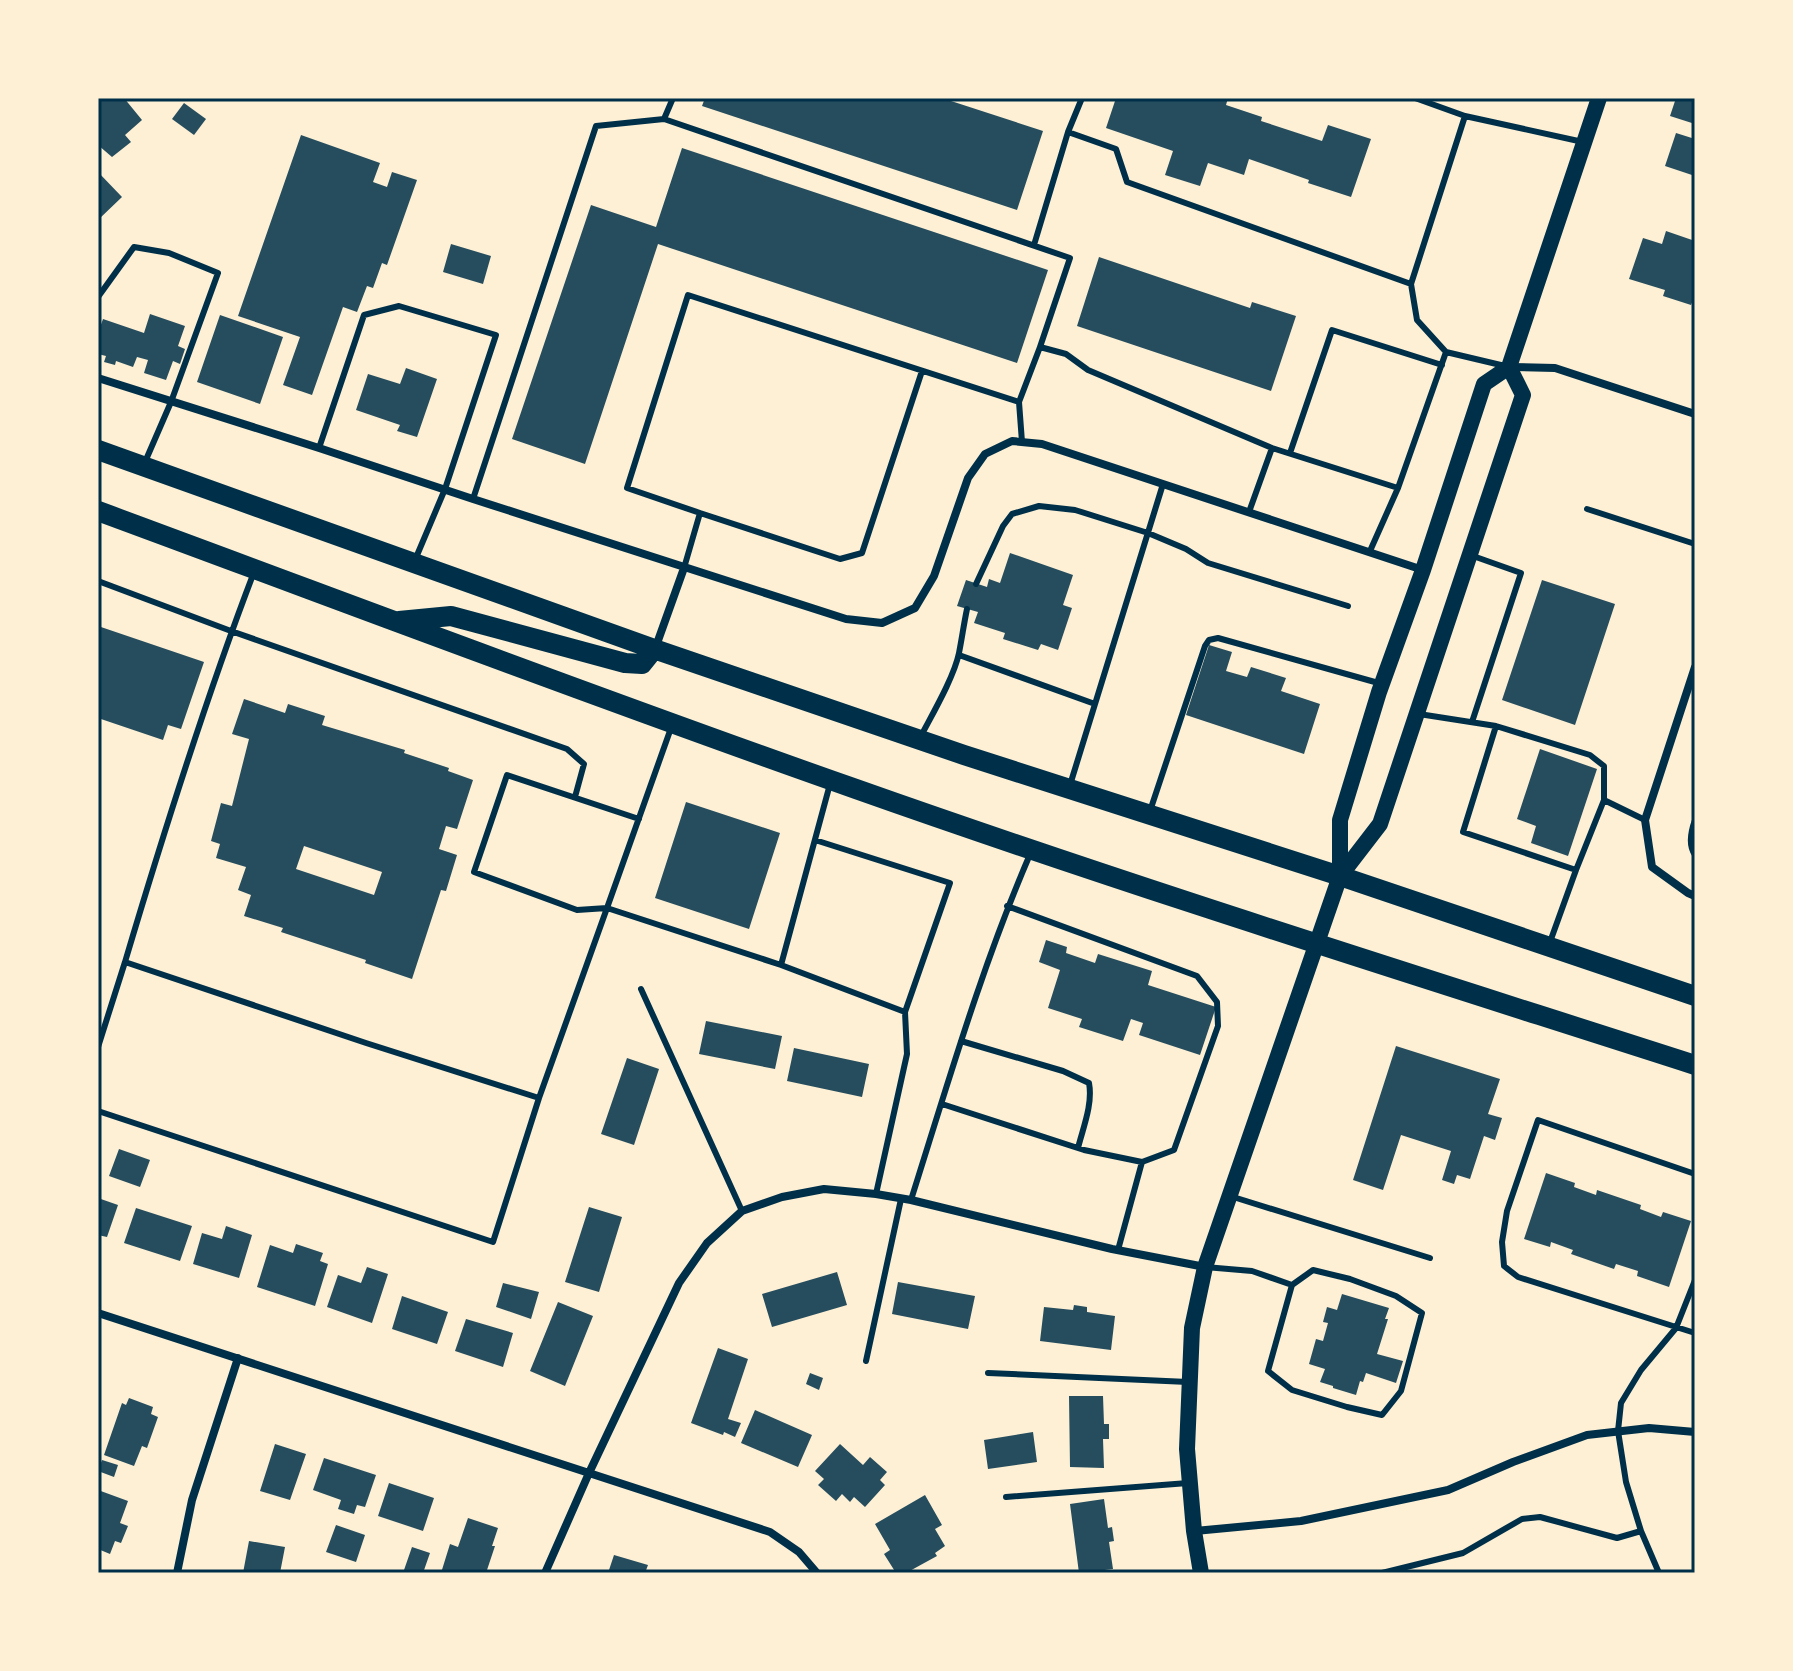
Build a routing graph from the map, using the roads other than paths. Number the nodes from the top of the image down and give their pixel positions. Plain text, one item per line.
1 (673, 98) edge
2 (1082, 98) edge
3 (1415, 98) edge
4 (1599, 98) edge
5 (1465, 116) junction
6 (664, 119) junction
7 (1068, 132) junction
8 (1584, 142) junction
9 (1034, 245) junction
10 (1411, 284) junction
11 (98, 297) edge
12 (1040, 347) junction
13 (1446, 352) junction
14 (1442, 365) junction
15 (1509, 367) junction
16 (922, 371) junction
17 (98, 378) edge
18 (171, 402) junction
19 (1019, 402) junction
20 (1695, 414) edge
21 (1022, 442) junction
22 (319, 448) junction
23 (1272, 448) junction
24 (98, 450) edge
25 (1290, 453) junction
26 (144, 466) junction
27 (1163, 484) junction
28 (1398, 488) junction
29 (445, 489) junction
30 (473, 499) junction
31 (1587, 509) dead end
32 (98, 511) edge
33 (1249, 512) junction
34 (700, 513) junction
35 (1148, 533) junction
36 (1695, 544) edge
37 (1370, 551) junction
38 (1469, 554) junction
39 (414, 563) junction
40 (684, 568) junction
41 (255, 569) junction
42 (1423, 570) junction
43 (98, 581) edge
44 (976, 584) dead end
45 (1348, 606) dead end
46 (967, 609) dead end
47 (394, 621) junction
48 (231, 631) junction
49 (654, 649) junction
50 (959, 655) junction
51 (1695, 667) edge
52 (1382, 684) junction
53 (1095, 704) junction
54 (1418, 714) junction
55 (1472, 722) junction
56 (672, 725) junction
57 (1496, 726) junction
58 (919, 739) junction
59 (831, 781) junction
60 (1069, 788) junction
61 (575, 797) junction
62 (1604, 800) junction
63 (1149, 814) junction
64 (639, 819) junction
65 (1645, 820) junction
66 (1695, 820) edge
67 (815, 840) junction
68 (1032, 849) junction
69 (1695, 855) edge
70 (1576, 870) junction
71 (1340, 876) junction
72 (1695, 896) edge
73 (1007, 906) junction
74 (607, 908) junction
75 (1316, 944) junction
76 (1549, 947) junction
77 (125, 962) junction
78 (781, 965) junction
79 (641, 989) dead end
80 (1695, 996) edge
81 (905, 1012) junction
82 (961, 1041) junction
83 (98, 1047) edge
84 (1695, 1065) edge
85 (539, 1098) junction
86 (942, 1104) junction
87 (98, 1111) edge
88 (1081, 1149) junction
89 (1142, 1162) junction
90 (1695, 1174) edge
91 (876, 1194) junction
92 (1230, 1196) junction
93 (906, 1200) junction
94 (742, 1211) junction
95 (1118, 1250) junction
96 (1430, 1258) dead end
97 (1205, 1267) junction
98 (1695, 1280) edge
99 (1292, 1285) junction
100 (98, 1313) edge
101 (1676, 1328) junction
102 (1695, 1333) edge
103 (238, 1358) junction
104 (866, 1361) dead end
105 (988, 1373) dead end
106 (1189, 1382) junction
107 (1618, 1431) junction
108 (1695, 1432) edge
109 (589, 1473) junction
110 (1188, 1483) junction
111 (1006, 1497) dead end
112 (1194, 1531) junction
113 (1641, 1531) junction
114 (177, 1573) edge
115 (545, 1573) edge
116 (817, 1573) edge
117 (1201, 1573) edge
118 (1382, 1573) edge
119 (1659, 1573) edge

1 - 6 lane
2 - 7 lane
3 - 5 lane
4 - 8 main road
5 - 8 lane
5 - 10 lane
6 - 9 lane
6 - 30 lane
7 - 9 lane
7 - 10 lane
8 - 15 main road
9 - 12 lane
10 - 13 lane
11 - 18 lane
12 - 19 lane
12 - 23 lane
13 - 14 lane
13 - 15 lane
14 - 25 lane
14 - 28 lane
15 - 20 street
15 - 38 main road
15 - 42 main road
16 - 19 lane
16 - 34 lane
16 - 34 lane
17 - 18 street
18 - 22 street
18 - 26 lane
19 - 21 lane
21 - 27 street
21 - 40 street
22 - 29 street
22 - 29 lane
23 - 25 lane
23 - 33 lane
24 - 26 main road
25 - 28 lane
26 - 39 main road
27 - 33 street
27 - 35 lane
28 - 37 lane
29 - 30 street
29 - 39 lane
30 - 40 street
31 - 36 lane
32 - 41 main road
33 - 37 street
34 - 40 lane
35 - 44 lane
35 - 45 lane
35 - 53 lane
37 - 42 street
38 - 54 main road
38 - 55 lane
39 - 49 main road
40 - 49 street
41 - 47 main road
41 - 48 lane
42 - 52 main road
43 - 48 lane
46 - 50 lane
47 - 49 main road
47 - 56 main road
48 - 61 lane
48 - 77 lane
49 - 58 main road
50 - 53 lane
50 - 58 lane
51 - 65 street
52 - 63 lane
52 - 71 main road
53 - 60 lane
54 - 55 lane
54 - 71 main road
55 - 57 lane
56 - 59 main road
56 - 64 lane
57 - 62 lane
57 - 70 lane
58 - 60 main road
59 - 67 lane
59 - 68 main road
60 - 63 main road
61 - 64 lane
61 - 74 lane
62 - 65 lane
62 - 70 lane
63 - 71 main road
64 - 74 lane
65 - 72 street
66 - 69 lane
67 - 78 lane
67 - 81 lane
68 - 73 lane
68 - 75 main road
70 - 76 lane
71 - 75 main road
71 - 76 main road
73 - 82 lane
73 - 89 lane
74 - 78 lane
74 - 85 lane
75 - 84 main road
75 - 92 main road
76 - 80 main road
77 - 83 lane
77 - 85 lane
78 - 81 lane
79 - 94 lane
81 - 91 lane
82 - 86 lane
82 - 88 lane
85 - 87 lane
86 - 88 lane
86 - 93 lane
88 - 89 lane
89 - 95 lane
90 - 101 lane
91 - 93 street
91 - 94 street
92 - 96 lane
92 - 97 main road
93 - 95 street
93 - 104 lane
94 - 109 street
95 - 97 street
97 - 99 lane
97 - 106 main road
98 - 101 lane
99 - 99 lane
100 - 103 street
101 - 102 lane
101 - 107 lane
103 - 109 street
103 - 114 street
105 - 106 lane
106 - 110 main road
107 - 108 street
107 - 112 street
107 - 113 lane
109 - 115 street
109 - 116 street
110 - 111 lane
110 - 112 main road
112 - 117 main road
113 - 118 lane
113 - 119 lane

